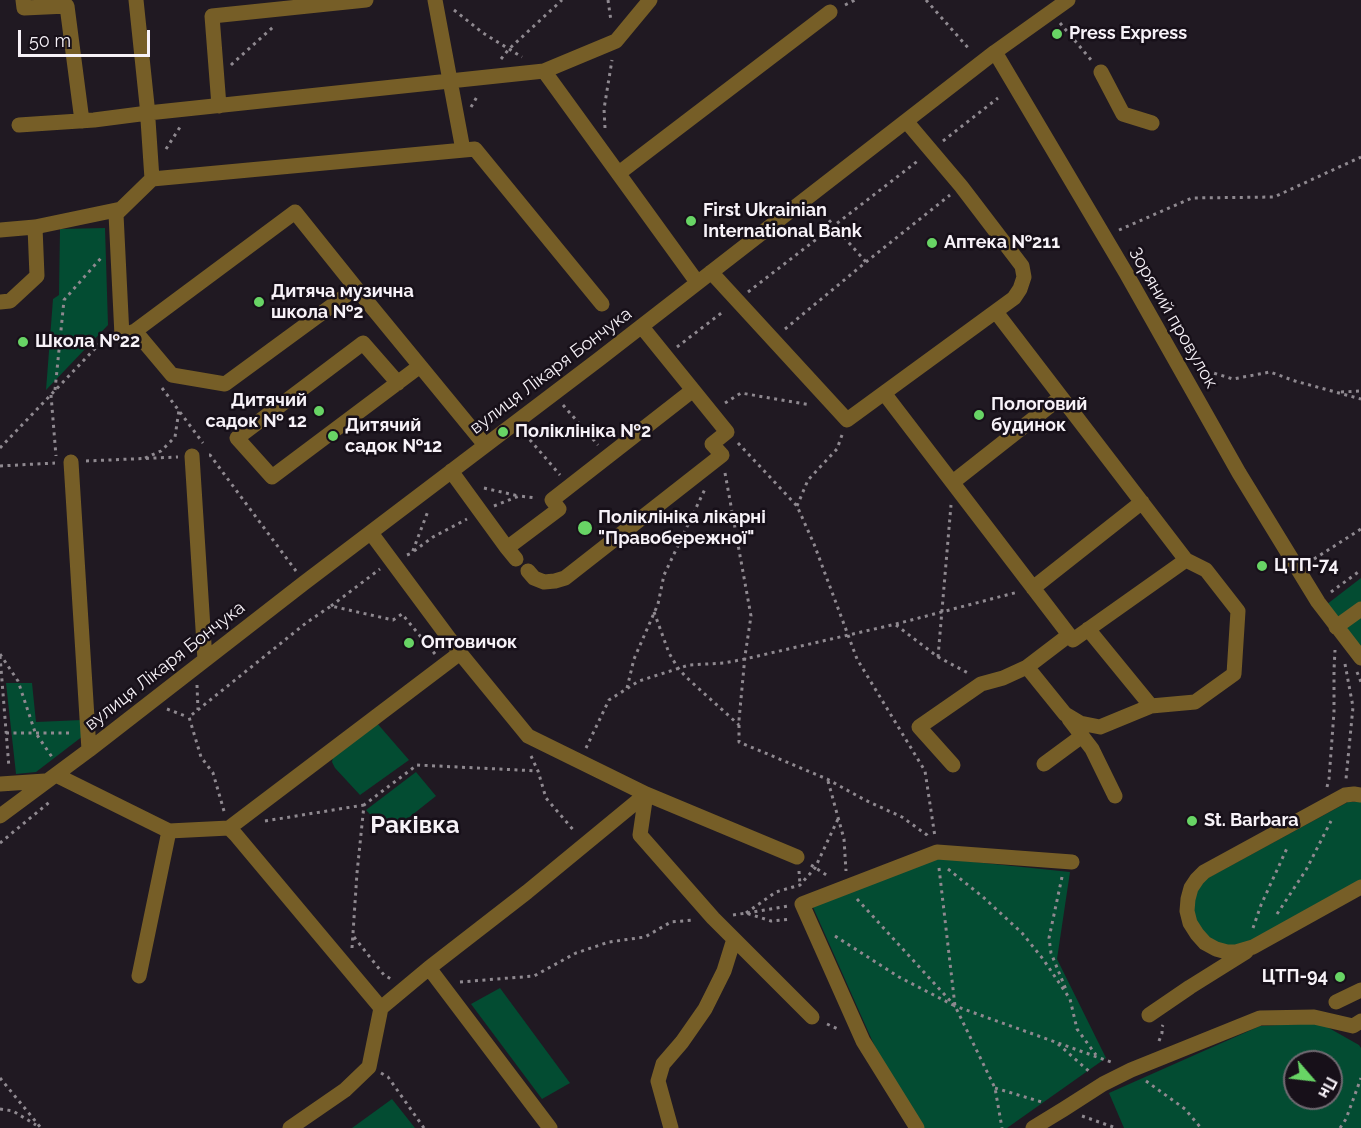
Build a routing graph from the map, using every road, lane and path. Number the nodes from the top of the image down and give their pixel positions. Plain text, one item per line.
1 (23, 0) edge
2 (136, 0) edge
3 (366, 0) edge
4 (435, 0) edge
5 (562, 0) edge
6 (608, 0) edge
7 (650, 0) edge
8 (926, 0) edge
9 (1068, 0) edge
10 (294, 7) junction
11 (450, 7) dead end
12 (830, 12) dead end
13 (1058, 22) dead end
14 (612, 42) junction
15 (509, 49) junction
16 (971, 51) dead end
17 (995, 52) junction
18 (544, 71) junction
19 (1101, 72) joint
20 (488, 76) junction
21 (217, 78) junction
22 (450, 81) junction
23 (999, 98) dead end
24 (219, 105) junction
25 (193, 108) junction
26 (147, 113) junction
27 (82, 121) junction
28 (906, 121) junction
29 (1152, 123) dead end
30 (19, 125) dead end
31 (459, 130) junction
32 (605, 130) dead end
33 (463, 150) junction
34 (931, 150) junction
35 (1361, 157) edge
36 (619, 172) junction
37 (152, 175) junction
38 (961, 186) junction
39 (816, 207) dead end
40 (121, 209) junction
41 (834, 226) junction
42 (35, 227) junction
43 (0, 230) edge
44 (1104, 236) junction
45 (103, 257) dead end
46 (866, 262) junction
47 (711, 272) junction
48 (698, 282) junction
49 (356, 288) junction
50 (738, 300) junction
51 (0, 302) edge
52 (602, 304) dead end
53 (996, 312) junction
54 (642, 327) junction
55 (114, 329) dead end
56 (135, 331) junction
57 (773, 339) junction
58 (666, 356) junction
59 (420, 366) junction
60 (1207, 371) dead end
61 (158, 382) dead end
62 (398, 383) junction
63 (55, 390) junction
64 (693, 390) junction
65 (1361, 390) edge
66 (1336, 392) junction
67 (884, 393) junction
68 (51, 395) junction
69 (1061, 398) junction
70 (1361, 399) edge
71 (562, 404) dead end
72 (180, 410) junction
73 (711, 413) junction
74 (842, 415) junction
75 (727, 432) junction
76 (524, 433) dead end
77 (485, 445) junction
78 (204, 446) dead end
79 (0, 448) edge
80 (722, 455) junction
81 (192, 456) junction
82 (608, 456) junction
83 (143, 458) junction
84 (71, 462) joint
85 (0, 466) edge
86 (451, 471) junction
87 (952, 482) junction
88 (707, 485) dead end
89 (569, 487) junction
90 (1142, 502) junction
91 (797, 506) junction
92 (1361, 529) edge
93 (371, 533) junction
94 (1314, 559) dead end
95 (1186, 560) junction
96 (391, 561) junction
97 (1361, 570) edge
98 (528, 571) dead end
99 (304, 583) junction
100 (1033, 588) junction
101 (1318, 602) junction
102 (331, 606) junction
103 (1361, 609) edge
104 (654, 612) junction
105 (942, 612) junction
106 (896, 624) junction
107 (1336, 627) junction
108 (1088, 629) junction
109 (848, 635) junction
110 (1069, 635) junction
111 (460, 653) junction
112 (0, 655) edge
113 (938, 657) junction
114 (1361, 658) edge
115 (745, 659) junction
116 (205, 660) junction
117 (444, 665) junction
118 (1027, 667) junction
119 (678, 668) junction
120 (989, 682) junction
121 (627, 689) junction
122 (1151, 705) junction
123 (1065, 714) junction
124 (739, 725) junction
125 (34, 732) junction
126 (88, 733) junction
127 (6, 734) junction
128 (1082, 736) junction
129 (89, 750) junction
130 (580, 761) junction
131 (1044, 764) dead end
132 (952, 765) dead end
133 (55, 775) junction
134 (827, 779) junction
135 (72, 783) junction
136 (5, 784) edge
137 (646, 794) junction
138 (1361, 795) edge
139 (1115, 796) dead end
140 (364, 805) junction
141 (1322, 808) junction
142 (0, 816) edge
143 (838, 819) junction
144 (261, 822) dead end
145 (229, 828) junction
146 (169, 831) junction
147 (1294, 840) dead end
148 (0, 843) edge
149 (585, 845) junction
150 (938, 856) junction
151 (797, 857) junction
152 (1069, 862) joint
153 (815, 868) junction
154 (800, 885) junction
155 (1361, 887) edge
156 (847, 888) junction
157 (805, 911) junction
158 (746, 913) junction
159 (712, 918) junction
160 (353, 936) junction
161 (835, 936) dead end
162 (734, 939) junction
163 (1250, 949) junction
164 (429, 968) junction
165 (351, 971) junction
166 (139, 976) dead end
167 (440, 984) junction
168 (406, 988) junction
169 (1361, 990) edge
170 (1070, 999) junction
171 (1336, 1002) dead end
172 (954, 1006) junction
173 (381, 1008) junction
174 (1149, 1015) dead end
175 (812, 1017) joint
176 (1361, 1021) edge
177 (863, 1041) junction
178 (1056, 1042) junction
179 (1097, 1057) junction
180 (369, 1067) junction
181 (1131, 1070) junction
182 (0, 1078) edge
183 (1361, 1078) edge
184 (1103, 1084) junction
185 (995, 1088) junction
186 (0, 1109) edge
187 (1064, 1110) junction
188 (41, 1128) edge
189 (290, 1128) edge
190 (424, 1128) edge
191 (549, 1128) edge
192 (671, 1128) edge
193 (917, 1128) edge
194 (1002, 1128) edge
195 (1033, 1128) edge
196 (1116, 1128) edge
197 (1201, 1128) edge
198 (1340, 1128) edge

1 - 27 street
2 - 26 street
3 - 10 street
4 - 22 street
5 - 15 path
6 - 14 path
7 - 14 street
8 - 16 path
9 - 17 street, вулиця Лікаря Бончука
10 - 21 path
10 - 21 street
11 - 15 path
12 - 36 street
13 - 19 path
14 - 18 street
14 - 32 path
15 - 18 path
15 - 20 path
17 - 28 street, вулиця Лікаря Бончука
17 - 44 street, Зоряний провулок
18 - 20 street
18 - 36 street
19 - 29 street
20 - 22 street
20 - 31 path
21 - 24 street
22 - 24 street
22 - 31 street
23 - 34 path
24 - 25 street
25 - 26 street
25 - 37 path
26 - 27 street
26 - 37 street
27 - 30 street
28 - 34 street
28 - 47 street, вулиця Лікаря Бончука
31 - 33 street
33 - 37 street
33 - 52 street
34 - 38 street
34 - 41 path
35 - 44 path
36 - 48 street
37 - 40 street
38 - 46 path
38 - 53 street
39 - 41 path
40 - 42 street
40 - 56 street
41 - 46 path
41 - 50 path
42 - 43 street
42 - 51 street
44 - 101 street, Зоряний провулок
45 - 63 path
46 - 57 path
47 - 48 street, вулиця Лікаря Бончука
47 - 50 street
48 - 54 street, вулиця Лікаря Бончука
49 - 56 street
49 - 56 street
49 - 59 street
50 - 57 street
50 - 58 path
53 - 67 street
53 - 69 street
54 - 58 street
54 - 77 street, вулиця Лікаря Бончука
55 - 63 path
57 - 74 street
58 - 64 street
59 - 62 street
59 - 77 street
60 - 66 path
61 - 72 path
62 - 62 street
63 - 68 path
64 - 73 street
64 - 82 street
65 - 66 path
66 - 70 path
67 - 74 street
67 - 87 street
68 - 79 path
68 - 85 path
69 - 87 street
69 - 90 street
71 - 82 path
72 - 78 path
72 - 83 path
73 - 74 path
73 - 75 street
74 - 91 path
75 - 80 street
75 - 91 path
76 - 89 path
77 - 86 street, вулиця Лікаря Бончука
80 - 98 street
80 - 115 path
81 - 83 path
81 - 99 path
81 - 116 street
82 - 89 street
83 - 84 path
84 - 126 street
86 - 89 street
86 - 93 street, вулиця Лікаря Бончука
87 - 100 street
87 - 105 path
88 - 104 path
90 - 95 street
90 - 100 street
91 - 109 path
92 - 94 path
93 - 96 street
93 - 99 street, вулиця Лікаря Бончука
95 - 108 street
95 - 122 street
96 - 102 path
96 - 111 street
97 - 101 path
99 - 116 street, вулиця Лікаря Бончука
100 - 105 path
100 - 110 street
101 - 107 street, Зоряний провулок
102 - 117 path
102 - 145 path
103 - 107 street
104 - 119 path
104 - 121 path
105 - 106 path
105 - 113 path
106 - 109 path
106 - 113 path
107 - 114 street, Зоряний провулок
107 - 141 path
108 - 110 street
108 - 122 street
109 - 115 path
109 - 150 path
110 - 118 street
111 - 117 street
111 - 130 street
112 - 125 path
112 - 127 path
113 - 120 path
115 - 119 path
115 - 124 path
116 - 129 street, вулиця Лікаря Бончука
117 - 145 street
118 - 120 street
118 - 123 street
119 - 121 path
119 - 124 path
120 - 132 street
121 - 130 path
122 - 123 street
123 - 128 street
124 - 134 path
125 - 126 path
125 - 127 path
125 - 133 path
126 - 129 street
127 - 136 path
128 - 131 street
128 - 139 street
129 - 133 street, вулиця Лікаря Бончука
130 - 137 street
133 - 135 street
133 - 136 street
133 - 142 street, вулиця Лікаря Бончука
134 - 143 path
134 - 150 path
135 - 146 street
135 - 148 path
137 - 149 street
137 - 151 street
137 - 159 street
138 - 141 street
140 - 144 path
140 - 149 path
140 - 160 path
141 - 163 street
143 - 153 path
143 - 156 path
145 - 146 street
145 - 165 street
146 - 166 street
147 - 163 path
149 - 164 street
150 - 152 street
150 - 156 street
150 - 170 path
150 - 172 path
151 - 153 path
151 - 154 path
152 - 170 path
153 - 154 path
153 - 156 path
154 - 157 path
154 - 158 path
155 - 163 street
156 - 157 street
156 - 172 path
157 - 158 path
157 - 158 path
157 - 177 street
158 - 159 path
159 - 162 street
159 - 167 path
160 - 165 path
160 - 168 path
161 - 172 path
162 - 175 street
162 - 192 street
163 - 174 street
164 - 167 street
164 - 168 street
165 - 173 street
167 - 191 street
168 - 173 street
169 - 171 street
170 - 179 path
172 - 178 path
172 - 185 path
173 - 180 street
175 - 177 path
176 - 181 street
177 - 193 street
178 - 179 path
178 - 184 path
179 - 181 path
180 - 189 street
180 - 190 path
181 - 184 street
181 - 197 path
182 - 188 path
183 - 198 path
184 - 187 street
185 - 187 path
185 - 194 path
186 - 188 path
187 - 195 street
187 - 196 path

